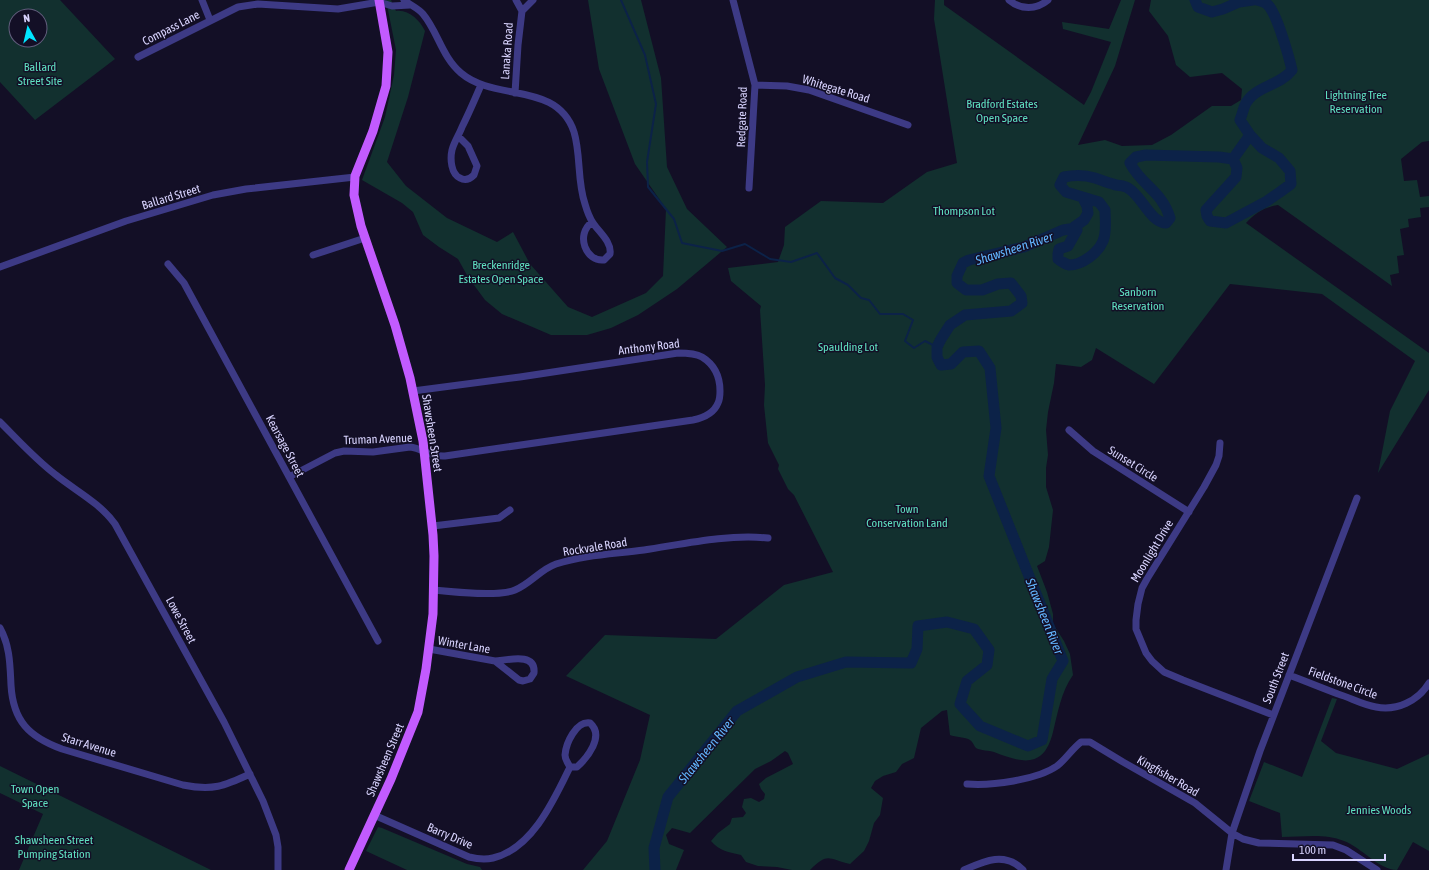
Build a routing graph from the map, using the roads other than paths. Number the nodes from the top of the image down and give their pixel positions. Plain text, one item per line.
1 (202, 0) edge
2 (516, 0) edge
3 (533, 0) edge
4 (733, 0) edge
5 (1008, 0) edge
6 (1048, 0) edge
7 (380, 1) edge
8 (407, 2) edge
9 (522, 11) junction
10 (210, 20) junction
11 (138, 57) dead end
12 (481, 85) junction
13 (754, 86) junction
14 (515, 93) junction
15 (908, 125) dead end
16 (458, 136) junction
17 (355, 177) junction
18 (749, 188) dead end
19 (592, 222) junction
20 (365, 238) junction
21 (313, 255) dead end
22 (168, 264) dead end
23 (0, 268) edge
24 (413, 392) junction
25 (0, 422) edge
26 (1069, 430) dead end
27 (1220, 443) dead end
28 (425, 452) junction
29 (289, 477) junction
30 (1357, 498) dead end
31 (510, 510) dead end
32 (1189, 512) junction
33 (432, 526) junction
34 (768, 538) dead end
35 (434, 590) junction
36 (0, 628) edge
37 (378, 641) dead end
38 (429, 649) junction
39 (495, 661) junction
40 (1289, 675) junction
41 (1429, 682) edge
42 (1274, 715) junction
43 (570, 767) junction
44 (250, 774) junction
45 (967, 784) dead end
46 (374, 815) junction
47 (1232, 833) junction
48 (278, 870) edge
49 (349, 870) edge
50 (964, 870) edge
51 (1023, 870) edge
52 (1226, 870) edge
53 (1377, 870) edge

1 - 10 street
2 - 9 street, Lanaka Road
3 - 9 street, Lanaka Road
4 - 13 street, Redgate Road
5 - 6 street
7 - 8 street
7 - 10 street, Compass Lane
7 - 17 main road, Shawsheen Street
8 - 12 street
9 - 14 street, Lanaka Road
10 - 11 street, Compass Lane
12 - 14 street
12 - 16 street
13 - 15 street, Whitegate Road
13 - 18 street, Redgate Road
14 - 19 street
16 - 16 street
17 - 20 main road, Shawsheen Street
17 - 23 street, Ballard Street
19 - 19 street
20 - 21 street
20 - 24 main road, Shawsheen Street
22 - 29 street, Kearsage Street
24 - 28 main road, Shawsheen Street
24 - 28 street, Anthony Road
25 - 44 street, Lowe Street
26 - 32 street, Sunset Circle
27 - 32 street, Moonlight Drive
28 - 29 street, Truman Avenue
28 - 33 main road, Shawsheen Street
29 - 37 street, Kearsage Street
30 - 40 street, South Street
31 - 33 street
32 - 42 street, Moonlight Drive
33 - 35 main road, Shawsheen Street
34 - 35 street, Rockvale Road
35 - 38 main road, Shawsheen Street
36 - 44 street, Starr Avenue
38 - 39 street, Winter Lane
38 - 46 main road, Shawsheen Street
39 - 39 street, Winter Lane
40 - 41 street, Fieldstone Circle
40 - 42 street, South Street
42 - 47 street, South Street
43 - 43 street
43 - 46 street, Barry Drive
44 - 48 street, Lowe Street
45 - 47 street, Kingfisher Road
46 - 49 main road, Shawsheen Street
47 - 52 street, South Street
47 - 53 street, Kingfisher Road
50 - 51 street

